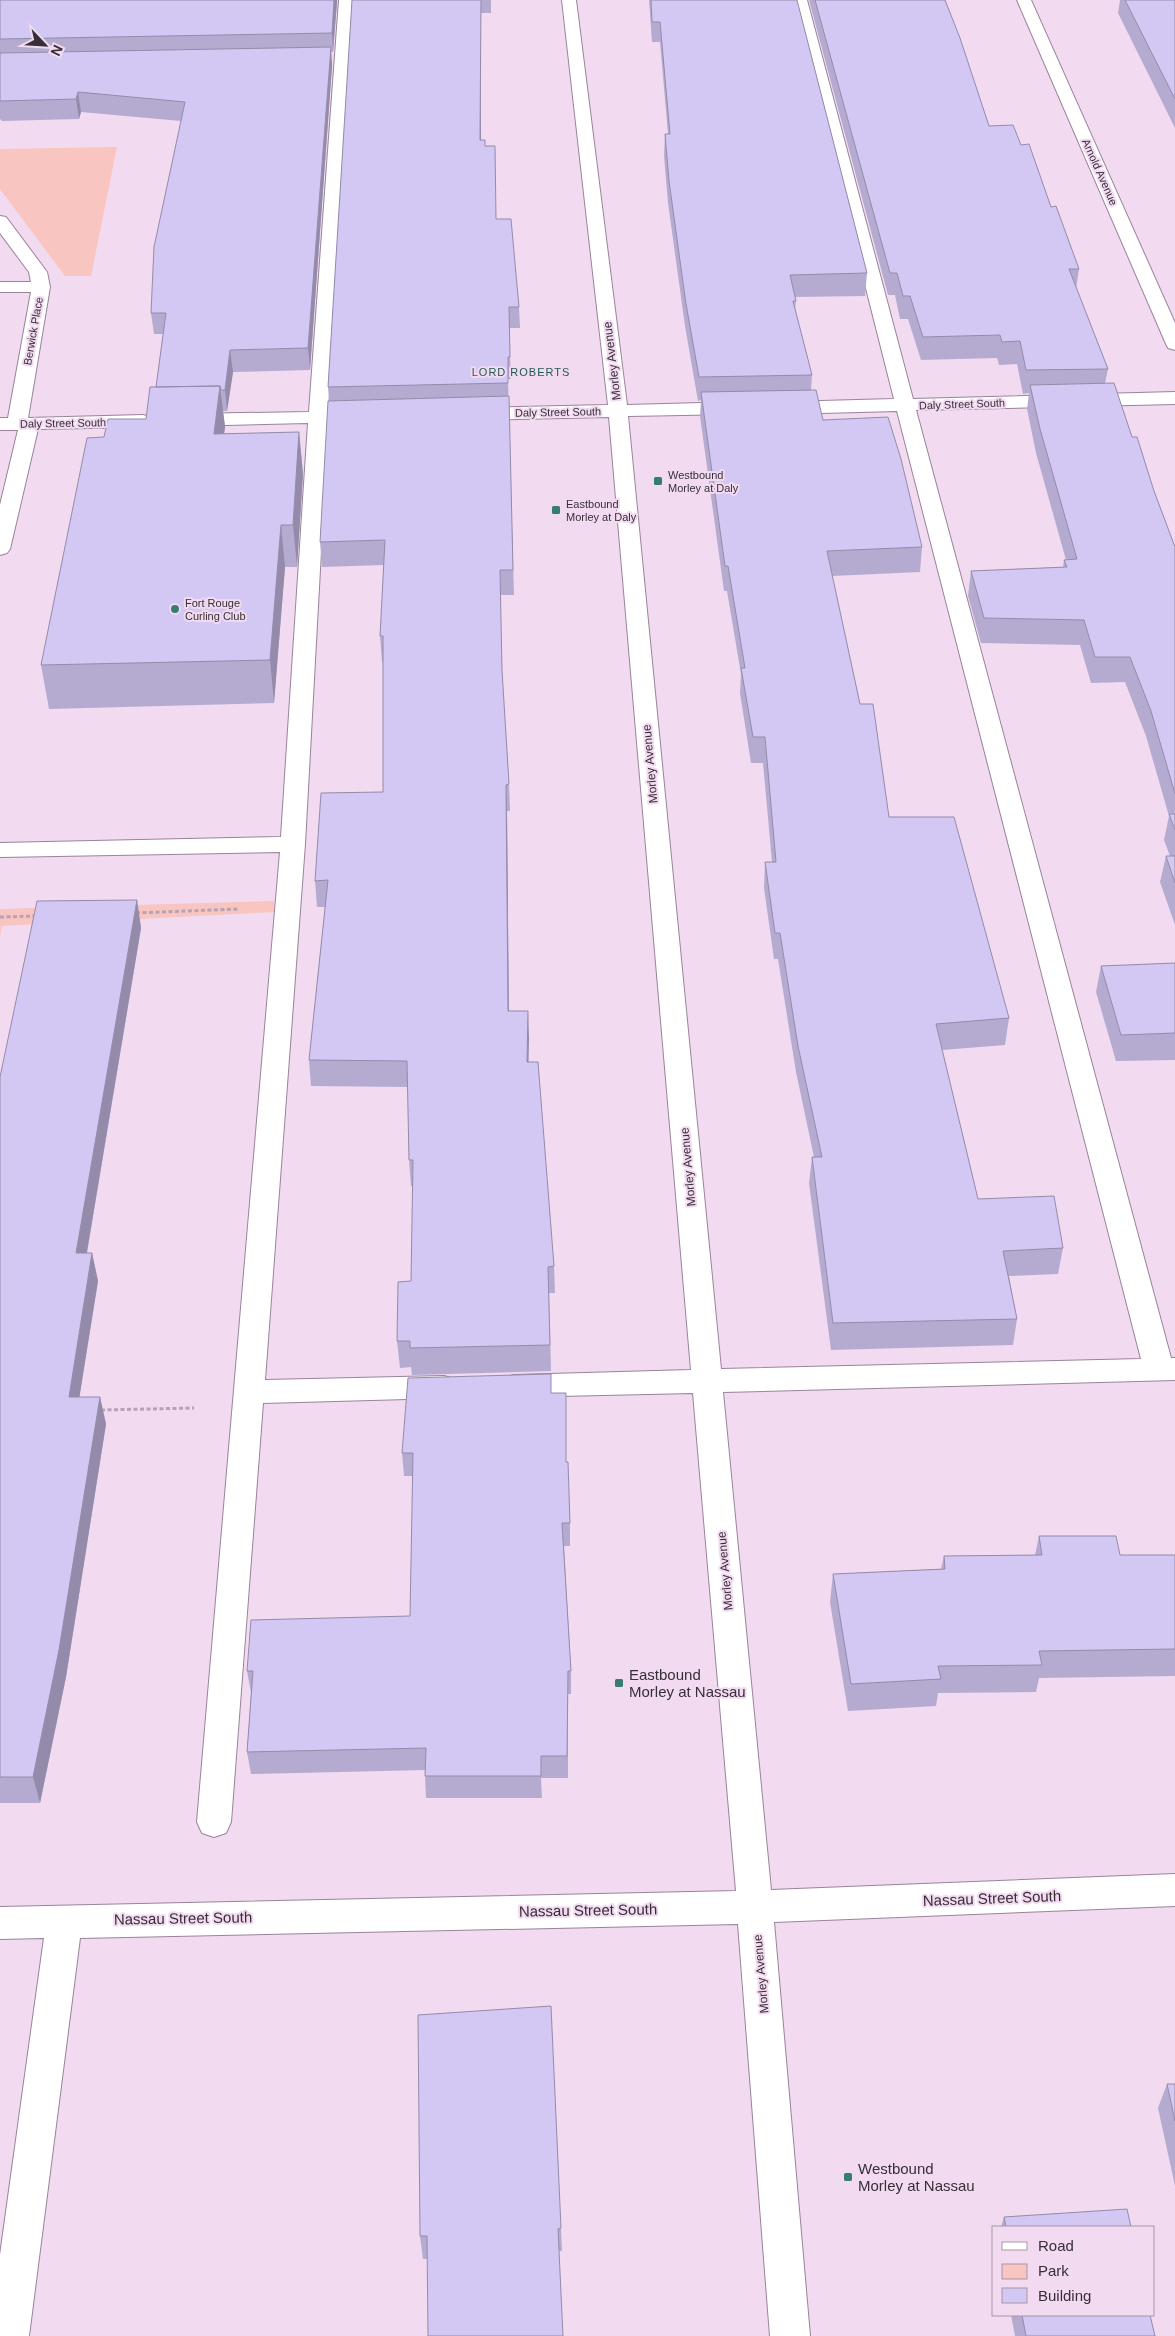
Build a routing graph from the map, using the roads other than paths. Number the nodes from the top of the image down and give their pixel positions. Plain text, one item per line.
1 (346, 0) edge
2 (570, 0) edge
3 (800, 0) edge
4 (1024, 0) edge
5 (0, 221) edge
6 (0, 287) edge
7 (41, 287) junction
8 (1175, 344) edge
9 (1175, 398) edge
10 (905, 406) junction
11 (618, 411) junction
12 (456, 414) edge
13 (357, 416) edge
14 (318, 417) junction
15 (15, 424) edge
16 (0, 549) edge
17 (293, 844) junction
18 (0, 850) edge
19 (1167, 1369) edge
20 (708, 1381) junction
21 (249, 1400) junction
22 (214, 1822) dead end
23 (1175, 1890) edge
24 (755, 1907) junction
25 (64, 1920) junction
26 (0, 1923) edge
27 (9, 2336) edge
28 (790, 2336) edge

1 - 14 street
2 - 11 street, Morley Avenue
3 - 10 street
4 - 8 street, Arnold Avenue
5 - 7 street, Berwick Place
6 - 7 street
7 - 15 street, Berwick Place
9 - 10 street, Daly Street South
10 - 11 street, Daly Street South
10 - 19 street
11 - 12 street, Daly Street South
11 - 20 street, Morley Avenue
13 - 14 street, Daly Street South
14 - 15 street, Daly Street South
14 - 17 street
15 - 16 street, Berwick Place
17 - 18 street
17 - 21 street
19 - 20 street
20 - 21 street
20 - 24 street, Morley Avenue
21 - 22 street
23 - 24 street, Nassau Street South
24 - 25 street, Nassau Street South
24 - 28 street, Morley Avenue
25 - 26 street, Nassau Street South
25 - 27 street

